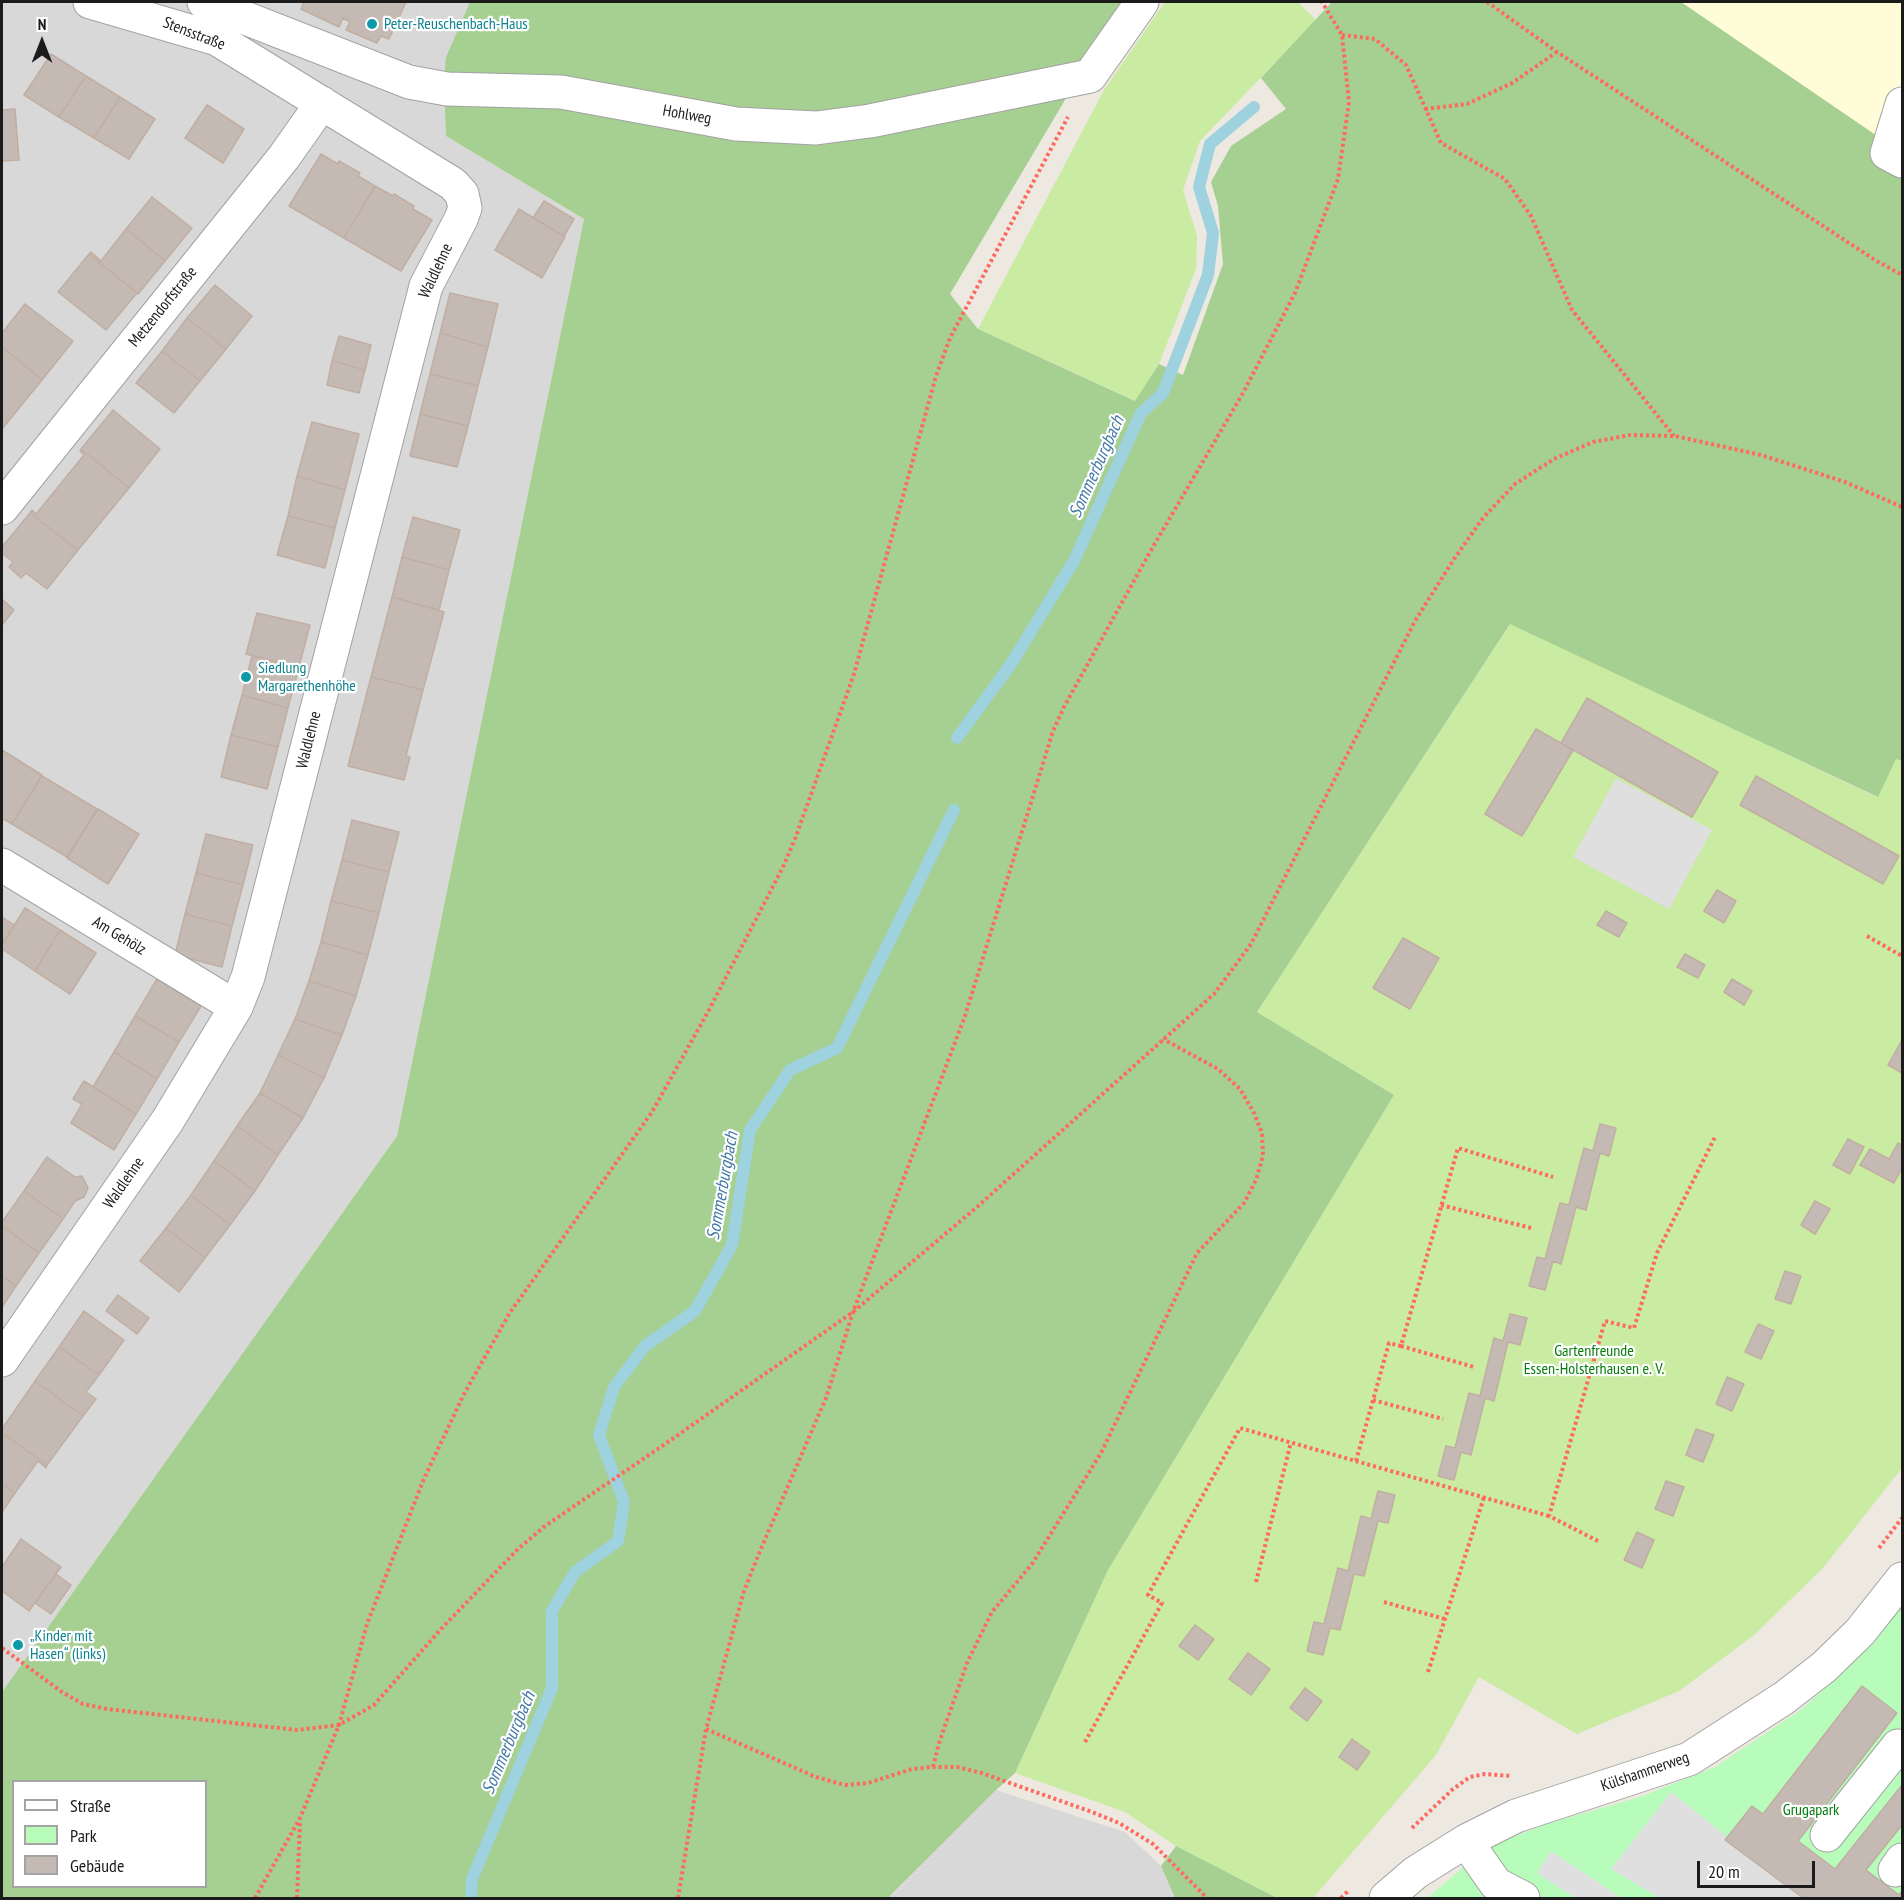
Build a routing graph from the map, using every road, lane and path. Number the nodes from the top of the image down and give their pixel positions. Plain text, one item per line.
1 (90, 2) edge
2 (204, 2) edge
3 (1142, 2) edge
4 (1322, 2) edge
5 (1487, 2) edge
6 (164, 11) edge
7 (1342, 35) junction
8 (1557, 52) junction
9 (1090, 76) junction
10 (322, 103) junction
11 (1902, 104) edge
12 (1425, 109) junction
13 (1902, 161) edge
14 (1902, 274) edge
15 (1675, 436) junction
16 (1902, 507) edge
17 (2, 508) edge
18 (2, 865) edge
19 (1867, 936) dead end
20 (1902, 956) edge
21 (236, 1007) junction
22 (1163, 1039) junction
23 (1715, 1137) dead end
24 (1553, 1177) dead end
25 (1441, 1204) junction
26 (1531, 1228) dead end
27 (853, 1312) junction
28 (1401, 1346) junction
29 (2, 1360) edge
30 (1474, 1367) dead end
31 (1373, 1400) junction
32 (1443, 1419) dead end
33 (1291, 1442) junction
34 (1356, 1461) junction
35 (1484, 1497) junction
36 (1549, 1516) junction
37 (1902, 1518) edge
38 (1598, 1541) dead end
39 (1874, 1554) dead end
40 (1902, 1579) edge
41 (1256, 1582) dead end
42 (1384, 1602) dead end
43 (1445, 1619) junction
44 (2, 1648) edge
45 (1428, 1672) dead end
46 (339, 1725) junction
47 (706, 1729) junction
48 (1085, 1742) dead end
49 (1902, 1749) edge
50 (933, 1767) junction
51 (1515, 1777) dead end
52 (300, 1818) junction
53 (1412, 1829) dead end
54 (1827, 1835) dead end
55 (1466, 1841) junction
56 (1354, 1885) dead end
57 (255, 1899) edge
58 (297, 1899) edge
59 (678, 1899) edge
60 (1207, 1899) edge
61 (1341, 1899) edge
62 (1386, 1899) edge
63 (1523, 1899) edge

1 - 6 street, Stensstraße
2 - 9 street, Hohlweg
3 - 9 street
4 - 7 path
5 - 8 path
6 - 10 street, Stensstraße
7 - 12 path
7 - 27 path
8 - 12 path
8 - 14 path
9 - 46 path
10 - 17 street, Metzendorfstraße
10 - 21 street, Waldlehne
11 - 13 street
12 - 15 path
15 - 16 path
15 - 22 path
18 - 21 street, Am Gehölz
19 - 20 path
21 - 29 street, Waldlehne
22 - 27 path
22 - 50 path
23 - 36 path
24 - 25 path
25 - 26 path
25 - 28 path
27 - 46 path
27 - 47 path
28 - 30 path
28 - 31 path
31 - 32 path
31 - 34 path
33 - 34 path
33 - 41 path
33 - 48 path
34 - 35 path
35 - 36 path
35 - 43 path
36 - 38 path
37 - 39 path
40 - 55 street, Külshammerweg
42 - 43 path
43 - 45 path
44 - 46 path
46 - 52 path
47 - 50 path
47 - 59 path
49 - 54 street
50 - 60 path
51 - 53 path
52 - 57 path
52 - 58 path
55 - 62 street, Külshammerweg
55 - 63 street
56 - 61 path

